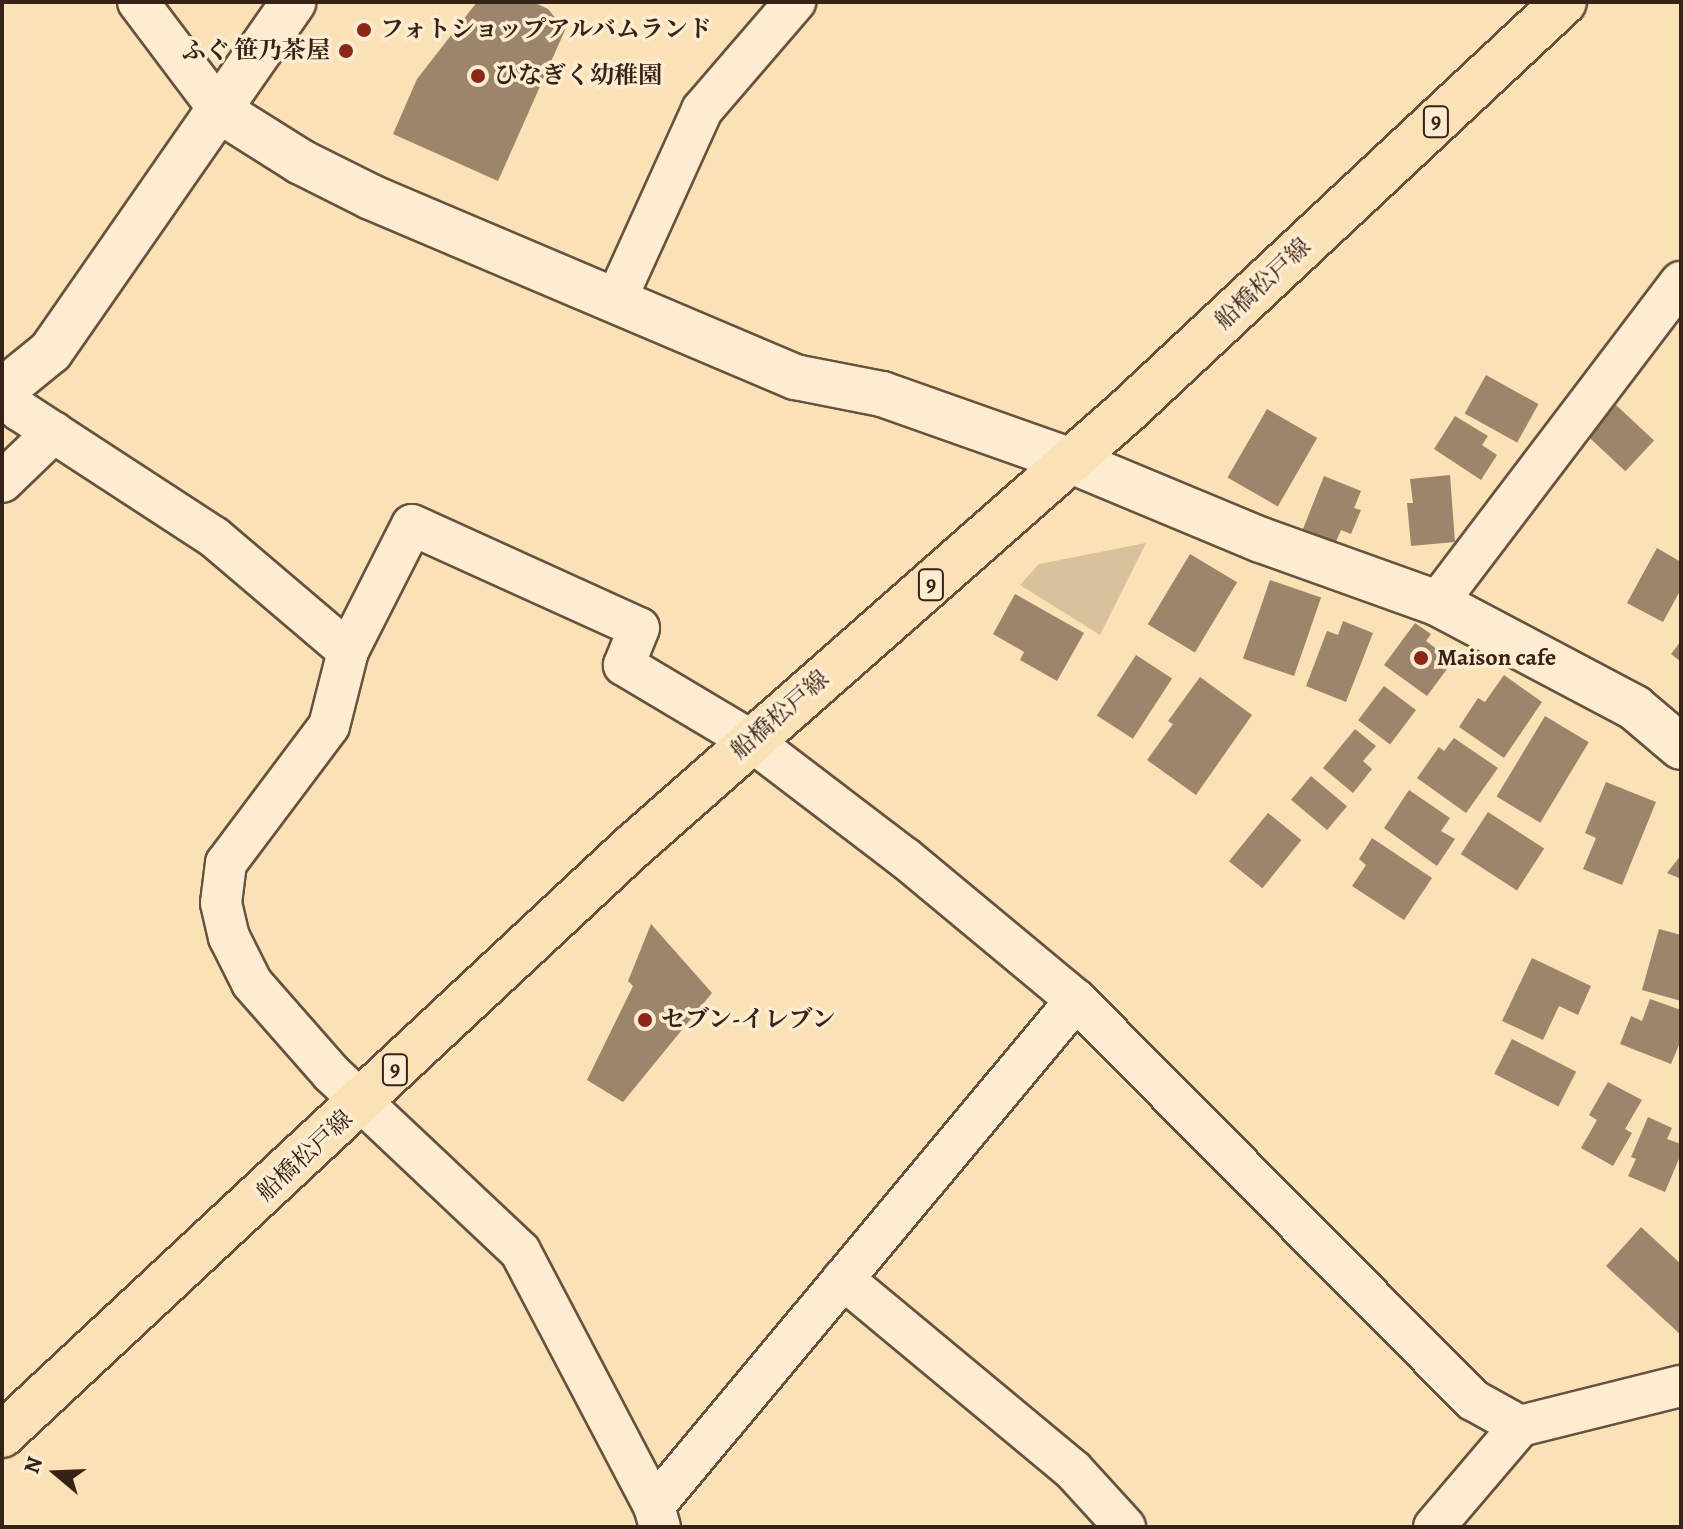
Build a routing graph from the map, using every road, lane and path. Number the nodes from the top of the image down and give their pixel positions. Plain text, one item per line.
1 (138, 2) edge
2 (294, 2) edge
3 (795, 2) edge
4 (1564, 2) edge
5 (220, 111) junction
6 (1681, 282) edge
7 (615, 302) junction
8 (2, 391) edge
9 (54, 432) junction
10 (1071, 461) junction
11 (2, 482) edge
12 (1437, 603) junction
13 (348, 651) junction
14 (750, 740) junction
15 (1681, 747) edge
16 (1076, 1000) junction
17 (361, 1102) junction
18 (843, 1279) junction
19 (1681, 1386) edge
20 (1520, 1426) junction
21 (2, 1435) edge
22 (657, 1516) edge
23 (1125, 1527) edge
24 (1434, 1527) edge

1 - 5 street
2 - 5 street
3 - 7 street
4 - 10 main road, 船橋松戸線 / 9
5 - 7 street
5 - 8 street
6 - 12 street
7 - 10 street
8 - 9 street
9 - 11 street
9 - 13 street
10 - 12 street
10 - 14 main road, 船橋松戸線 / 9
12 - 15 street
13 - 14 street
13 - 17 street
14 - 16 street
14 - 17 main road, 船橋松戸線 / 9
16 - 18 street
16 - 20 street
17 - 21 main road, 船橋松戸線 / 9
17 - 22 street
18 - 22 street
18 - 23 street
19 - 20 street
20 - 24 street

